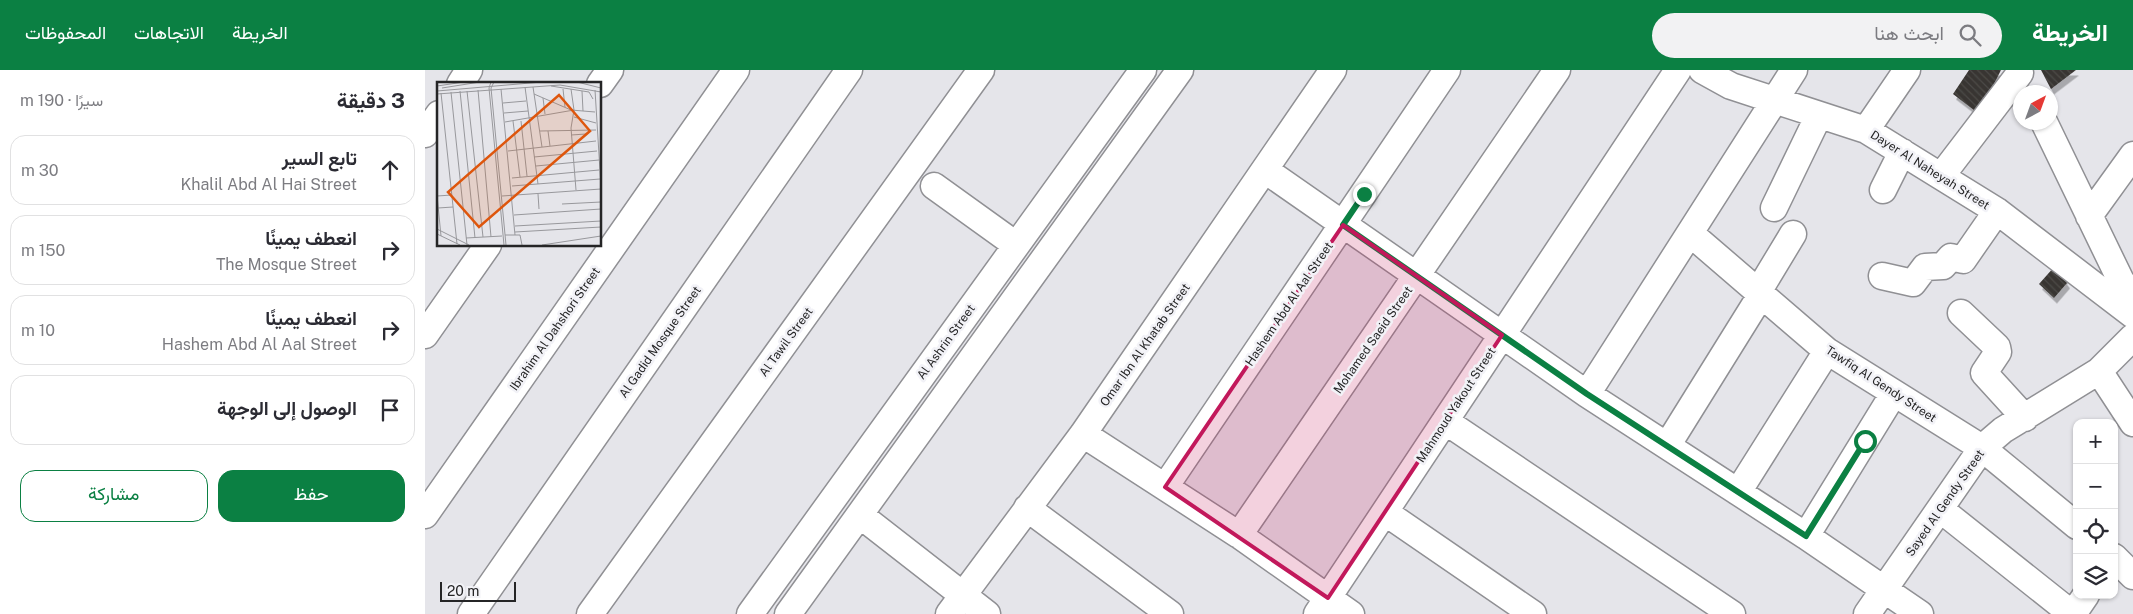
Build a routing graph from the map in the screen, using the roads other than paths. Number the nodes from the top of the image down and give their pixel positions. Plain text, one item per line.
1 (469, 70) edge
2 (610, 70) edge
3 (736, 70) edge
4 (849, 70) edge
5 (981, 70) edge
6 (1143, 70) edge
7 (1180, 70) edge
8 (1333, 70) edge
9 (1447, 70) edge
10 (1557, 70) edge
11 (1678, 70) edge
12 (1702, 70) edge
13 (1794, 70) edge
14 (1907, 70) edge
15 (2023, 78) edge
16 (461, 82) edge
17 (601, 83) edge
18 (1774, 101) junction
19 (1819, 115) junction
20 (1866, 130) junction
21 (2048, 130) edge
22 (1902, 152) junction
23 (2133, 154) edge
24 (1265, 170) junction
25 (1942, 175) junction
26 (934, 186) dead end
27 (1883, 190) dead end
28 (1774, 208) dead end
29 (1997, 211) junction
30 (2089, 216) junction
31 (1343, 225) junction
32 (1691, 234) junction
33 (1793, 234) dead end
34 (487, 246) edge
35 (1016, 246) junction
36 (1417, 276) junction
37 (1882, 276) dead end
38 (1759, 293) junction
39 (2133, 298) edge
40 (1961, 313) dead end
41 (2133, 315) edge
42 (425, 335) edge
43 (1502, 335) junction
44 (2133, 337) edge
45 (1827, 351) junction
46 (2099, 371) junction
47 (1894, 393) junction
48 (1587, 394) junction
49 (2025, 418) junction
50 (1445, 421) junction
51 (2133, 423) edge
52 (1083, 434) junction
53 (1667, 446) junction
54 (1982, 448) junction
55 (1165, 487) junction
56 (1738, 492) junction
57 (1027, 508) junction
58 (1940, 509) junction
59 (1386, 512) junction
60 (425, 515) edge
61 (860, 515) junction
62 (2073, 523) edge
63 (1239, 535) junction
64 (1806, 536) junction
65 (2118, 561) edge
66 (2133, 576) edge
67 (1885, 590) junction
68 (2083, 599) edge
69 (956, 605) edge
70 (1323, 606) edge
71 (471, 614) edge
72 (590, 614) edge
73 (750, 614) edge
74 (788, 614) edge
75 (987, 614) edge
76 (1170, 614) edge
77 (1351, 614) edge
78 (1533, 614) edge
79 (1732, 614) edge
80 (1867, 614) edge
81 (1920, 614) edge
82 (2072, 614) edge

1 - 16 street
2 - 17 street
3 - 60 street, Ibrahim Al Dahshori Street
4 - 71 street, Al Gadid Mosque Street
5 - 72 street, Al Tawil Street
6 - 35 street, Al Ashrin Street
7 - 61 street
8 - 24 street, Omar Ibn Al Khatab Street
9 - 31 street, Hashem Abd Al Aal Street
10 - 36 street, Mohamed Saeid Street
11 - 43 street, Mahmoud Yakout Street
12 - 18 street, Dayer Al Naheyah Street
13 - 18 street
14 - 20 street
15 - 25 street
18 - 19 street, Dayer Al Naheyah Street
18 - 32 street
19 - 20 street, Dayer Al Naheyah Street
19 - 28 street
20 - 22 street, Dayer Al Naheyah Street
21 - 30 street
22 - 25 street, Dayer Al Naheyah Street
22 - 27 street
23 - 30 street
24 - 31 street
24 - 52 street, Omar Ibn Al Khatab Street
25 - 29 street, Dayer Al Naheyah Street
26 - 35 street
29 - 37 street
29 - 41 street, Dayer Al Naheyah Street
30 - 39 street
31 - 36 street
31 - 55 street, Hashem Abd Al Aal Street
32 - 38 street, Tawfiq Al Gendy Street
32 - 48 street
33 - 38 street
34 - 42 street
35 - 73 street, Al Ashrin Street
36 - 43 street
36 - 63 street, Mohamed Saeid Street
38 - 45 street, Tawfiq Al Gendy Street
38 - 53 street
40 - 49 street
43 - 48 street
43 - 50 street, Mahmoud Yakout Street
44 - 46 street, Sayed Al Gendy Street
45 - 47 street, Tawfiq Al Gendy Street
45 - 56 street
46 - 49 street, Sayed Al Gendy Street
46 - 51 street
47 - 54 street, Tawfiq Al Gendy Street
47 - 64 street
48 - 53 street
49 - 54 street, Sayed Al Gendy Street
50 - 59 street, Mahmoud Yakout Street
50 - 79 street
52 - 55 street
52 - 57 street, Omar Ibn Al Khatab Street
53 - 56 street
54 - 58 street, Sayed Al Gendy Street
54 - 62 street, Tawfiq Al Gendy Street
55 - 63 street
56 - 64 street
57 - 69 street, Omar Ibn Al Khatab Street
57 - 76 street
58 - 67 street, Sayed Al Gendy Street
58 - 82 street
59 - 70 street, Mahmoud Yakout Street
59 - 78 street
61 - 69 street
61 - 74 street
63 - 70 street
64 - 67 street
65 - 66 street
67 - 80 street, Sayed Al Gendy Street
67 - 81 street
68 - 82 street
69 - 75 street
70 - 77 street

